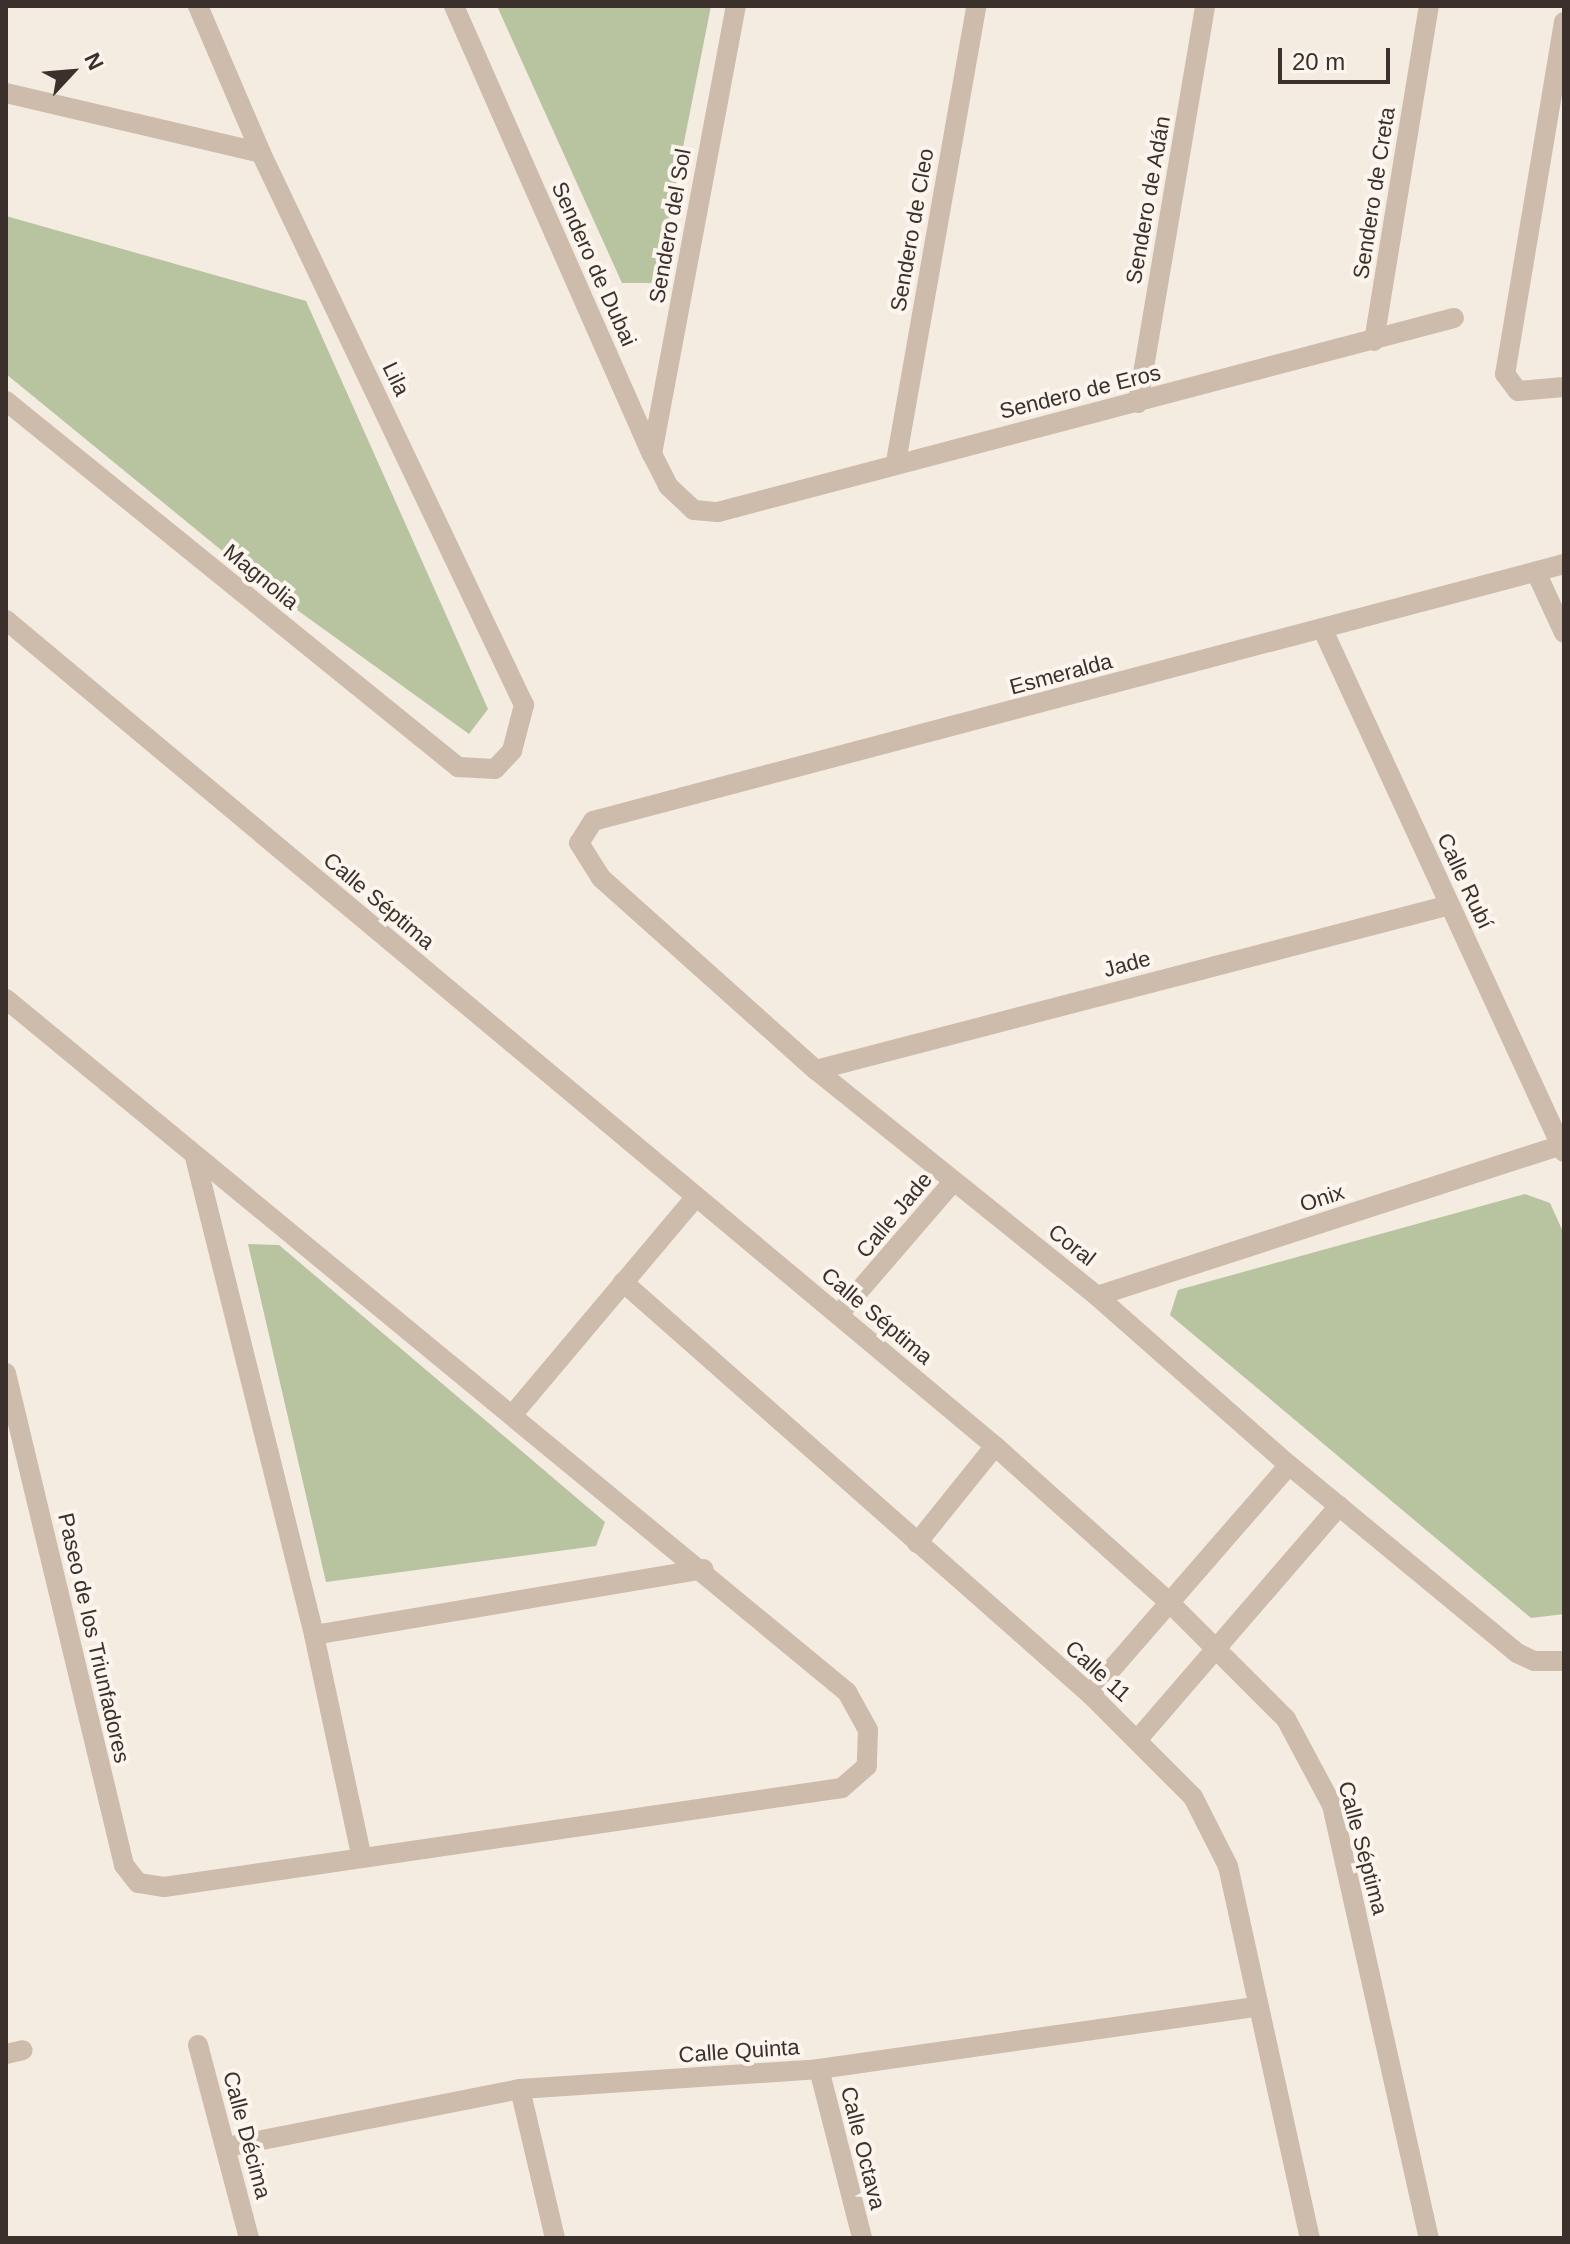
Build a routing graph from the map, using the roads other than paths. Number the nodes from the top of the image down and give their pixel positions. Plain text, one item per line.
1 (198, 6) edge
2 (454, 6) edge
3 (736, 6) edge
4 (976, 6) edge
5 (1205, 6) edge
6 (1429, 6) edge
7 (1564, 22) edge
8 (6, 93) edge
9 (261, 153) junction
10 (1454, 318) dead end
11 (1374, 341) junction
12 (1564, 387) edge
13 (6, 401) edge
14 (1138, 403) junction
15 (652, 454) junction
16 (896, 462) junction
17 (718, 512) joint
18 (1564, 564) edge
19 (1536, 572) junction
20 (6, 620) edge
21 (1323, 630) junction
22 (1564, 633) edge
23 (495, 769) joint
24 (579, 843) joint
25 (1450, 905) junction
26 (6, 999) edge
27 (816, 1070) junction
28 (1562, 1148) edge
29 (195, 1157) junction
30 (953, 1182) junction
31 (696, 1197) junction
32 (623, 1282) junction
33 (1097, 1296) junction
34 (839, 1314) junction
35 (6, 1373) edge
36 (513, 1414) junction
37 (995, 1446) junction
38 (1289, 1465) junction
39 (1339, 1506) junction
40 (917, 1543) junction
41 (703, 1569) junction
42 (1171, 1604) junction
43 (314, 1635) junction
44 (1217, 1648) junction
45 (1558, 1662) edge
46 (1090, 1694) junction
47 (1138, 1739) junction
48 (362, 1858) junction
49 (1256, 2007) junction
50 (198, 2045) dead end
51 (819, 2069) junction
52 (520, 2089) junction
53 (227, 2147) junction
54 (249, 2238) edge
55 (555, 2238) edge
56 (862, 2238) edge
57 (1310, 2238) edge
58 (1429, 2238) edge

1 - 9 street, Lila
2 - 15 street, Sendero de Dubai
3 - 15 street, Sendero del Sol
4 - 16 street, Sendero de Cleo
5 - 14 street, Sendero de Adán
6 - 11 street, Sendero de Creta
7 - 12 street
8 - 9 street
9 - 23 street, Lila
10 - 11 street, Sendero de Eros
11 - 14 street, Sendero de Eros
13 - 23 street, Magnolia
14 - 16 street, Sendero de Eros
15 - 17 street, Sendero de Dubai
16 - 17 street, Sendero de Eros
18 - 19 street, Esmeralda
19 - 21 street, Esmeralda
19 - 22 street
20 - 31 street, Calle Séptima
21 - 24 street, Esmeralda
21 - 25 street, Calle Rubí
24 - 27 street, Coral
25 - 27 street, Jade
25 - 28 street, Calle Rubí
26 - 29 street
27 - 30 street, Coral
28 - 33 street, Onix
29 - 36 street
29 - 43 street
30 - 33 street, Coral
30 - 34 street, Calle Jade
31 - 32 street
31 - 34 street, Calle Séptima
32 - 36 street
32 - 40 street, Calle 11
33 - 38 street, Coral
34 - 37 street, Calle Séptima
35 - 48 street, Paseo de los Triunfadores
36 - 41 street
37 - 40 street
37 - 42 street, Calle Séptima
38 - 39 street, Coral
38 - 42 street
39 - 44 street
39 - 45 street, Coral
40 - 46 street, Calle 11
41 - 43 street
41 - 48 street
42 - 44 street, Calle Séptima
42 - 46 street
43 - 48 street
44 - 47 street
44 - 58 street, Calle Séptima
46 - 47 street, Calle 11
47 - 49 street, Calle 11
49 - 51 street, Calle Quinta
49 - 57 street, Calle 11
50 - 53 street, Calle Décima
51 - 52 street, Calle Quinta
51 - 56 street, Calle Octava
52 - 53 street, Calle Quinta
52 - 55 street
53 - 54 street, Calle Décima

